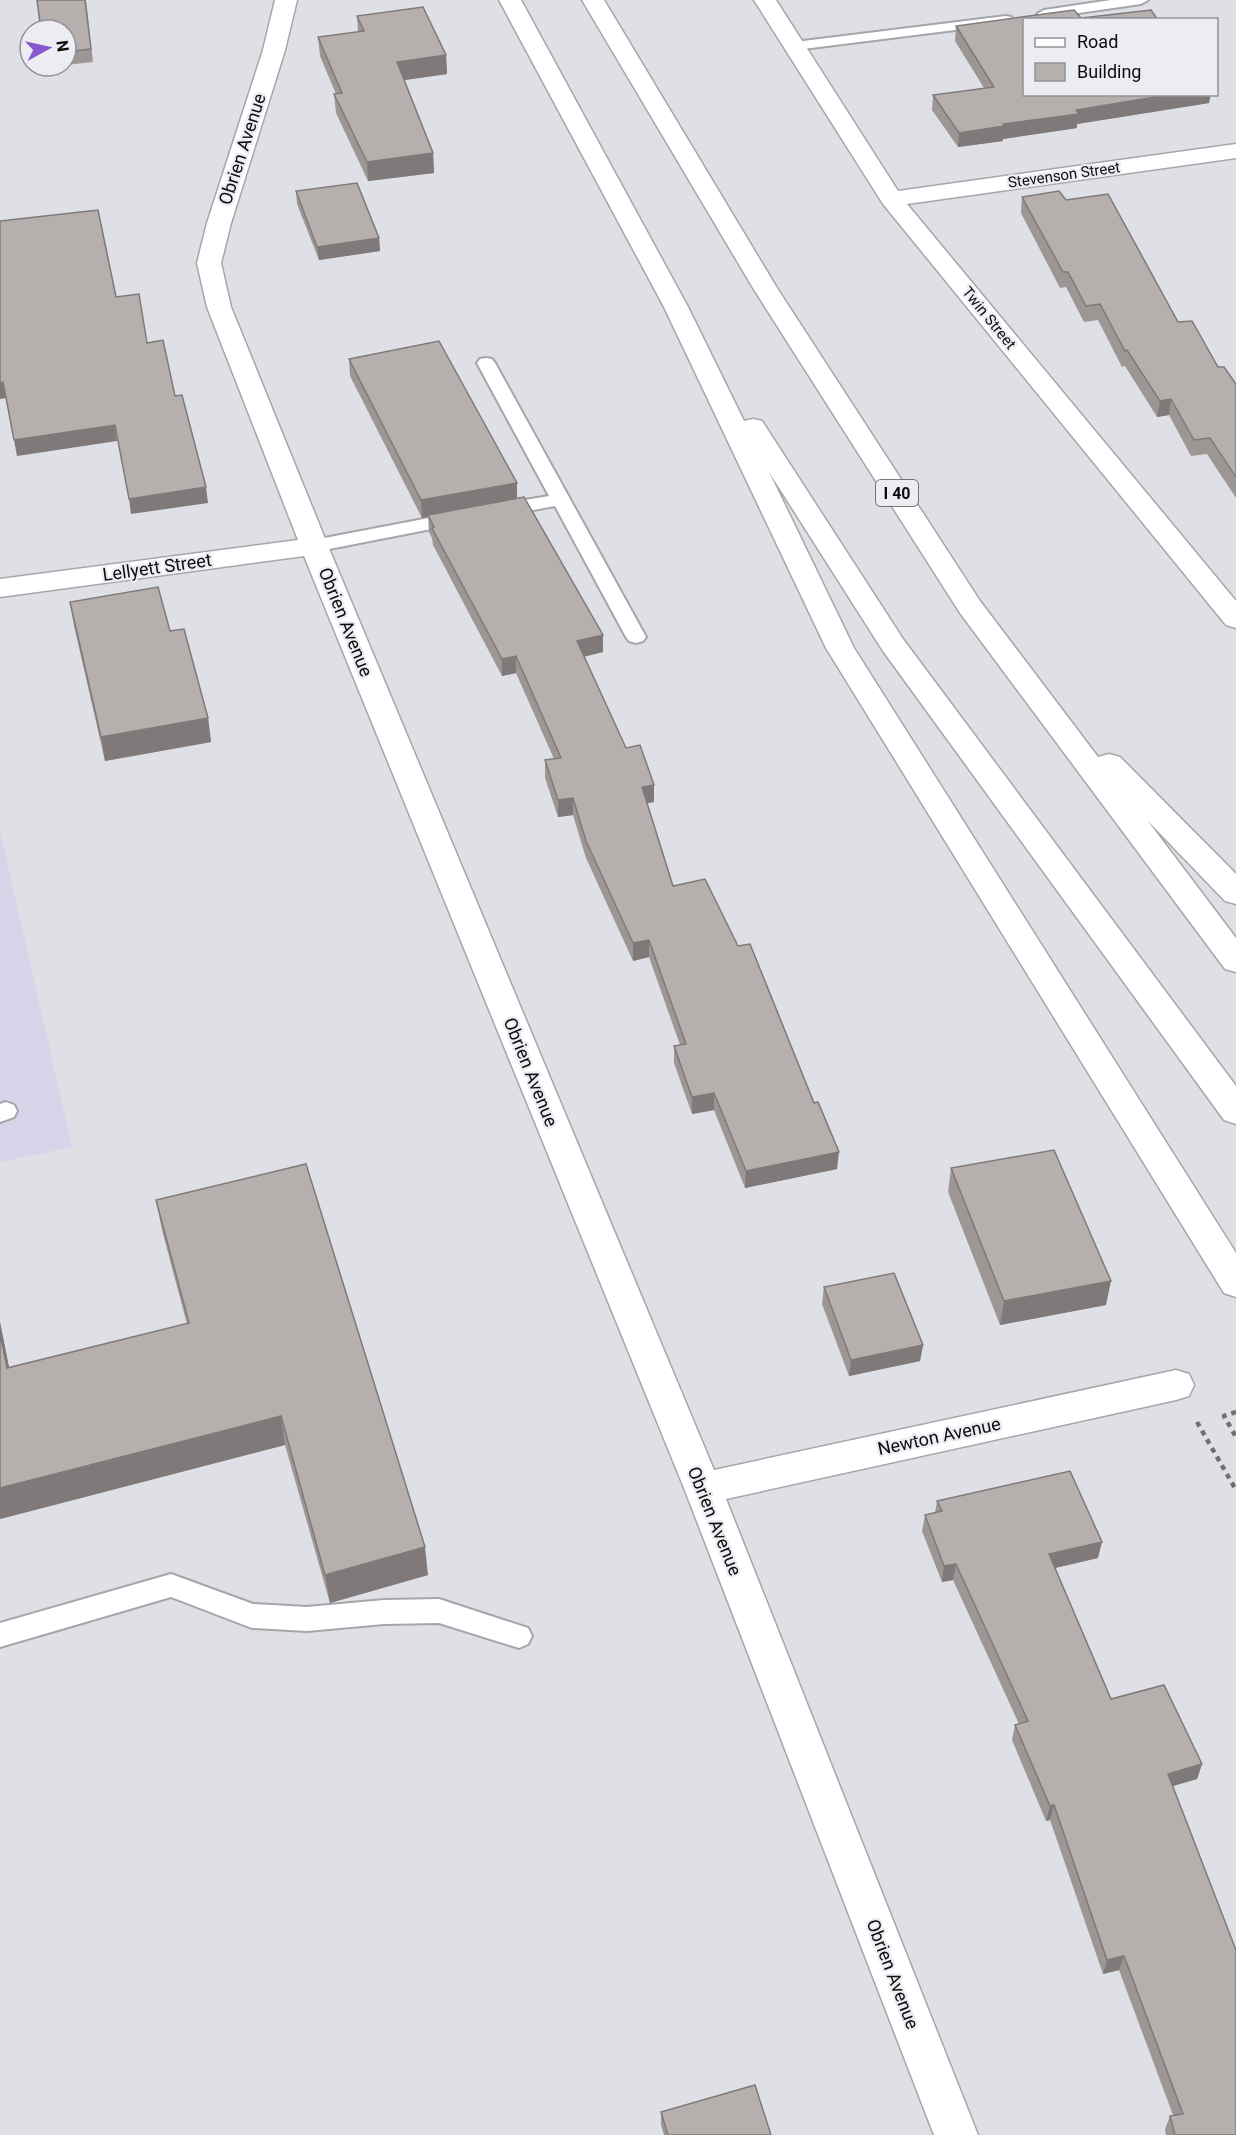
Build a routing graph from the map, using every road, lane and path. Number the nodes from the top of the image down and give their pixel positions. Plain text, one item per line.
1 (286, 0) edge
2 (510, 0) edge
3 (593, 0) edge
4 (765, 0) edge
5 (1141, 0) edge
6 (795, 46) junction
7 (1236, 151) edge
8 (891, 199) junction
9 (676, 307) junction
10 (486, 363) dead end
11 (561, 499) junction
12 (314, 546) junction
13 (0, 588) edge
14 (1236, 619) edge
15 (636, 637) dead end
16 (1016, 668) junction
17 (1236, 894) edge
18 (1236, 961) edge
19 (1236, 1111) edge
20 (1236, 1283) edge
21 (1176, 1385) joint
22 (1236, 1412) edge
23 (1236, 1437) edge
24 (703, 1488) junction
25 (1236, 1490) edge
26 (0, 1635) edge
27 (519, 1636) dead end
28 (956, 2135) edge

1 - 12 main road, Obrien Avenue
2 - 9 main road
3 - 16 main road, I 40
4 - 6 main road, Twin Street
5 - 6 lane
6 - 8 main road, Twin Street
7 - 8 main road, Stevenson Street
8 - 14 main road, Twin Street
9 - 19 main road
9 - 20 main road
10 - 11 lane
11 - 12 lane
11 - 15 lane
12 - 13 main road, Lellyett Street
12 - 24 main road, Obrien Avenue
16 - 17 main road
16 - 18 main road, I 40
21 - 24 main road, Newton Avenue
21 - 25 path
22 - 23 path
24 - 28 main road, Obrien Avenue
26 - 27 lane

